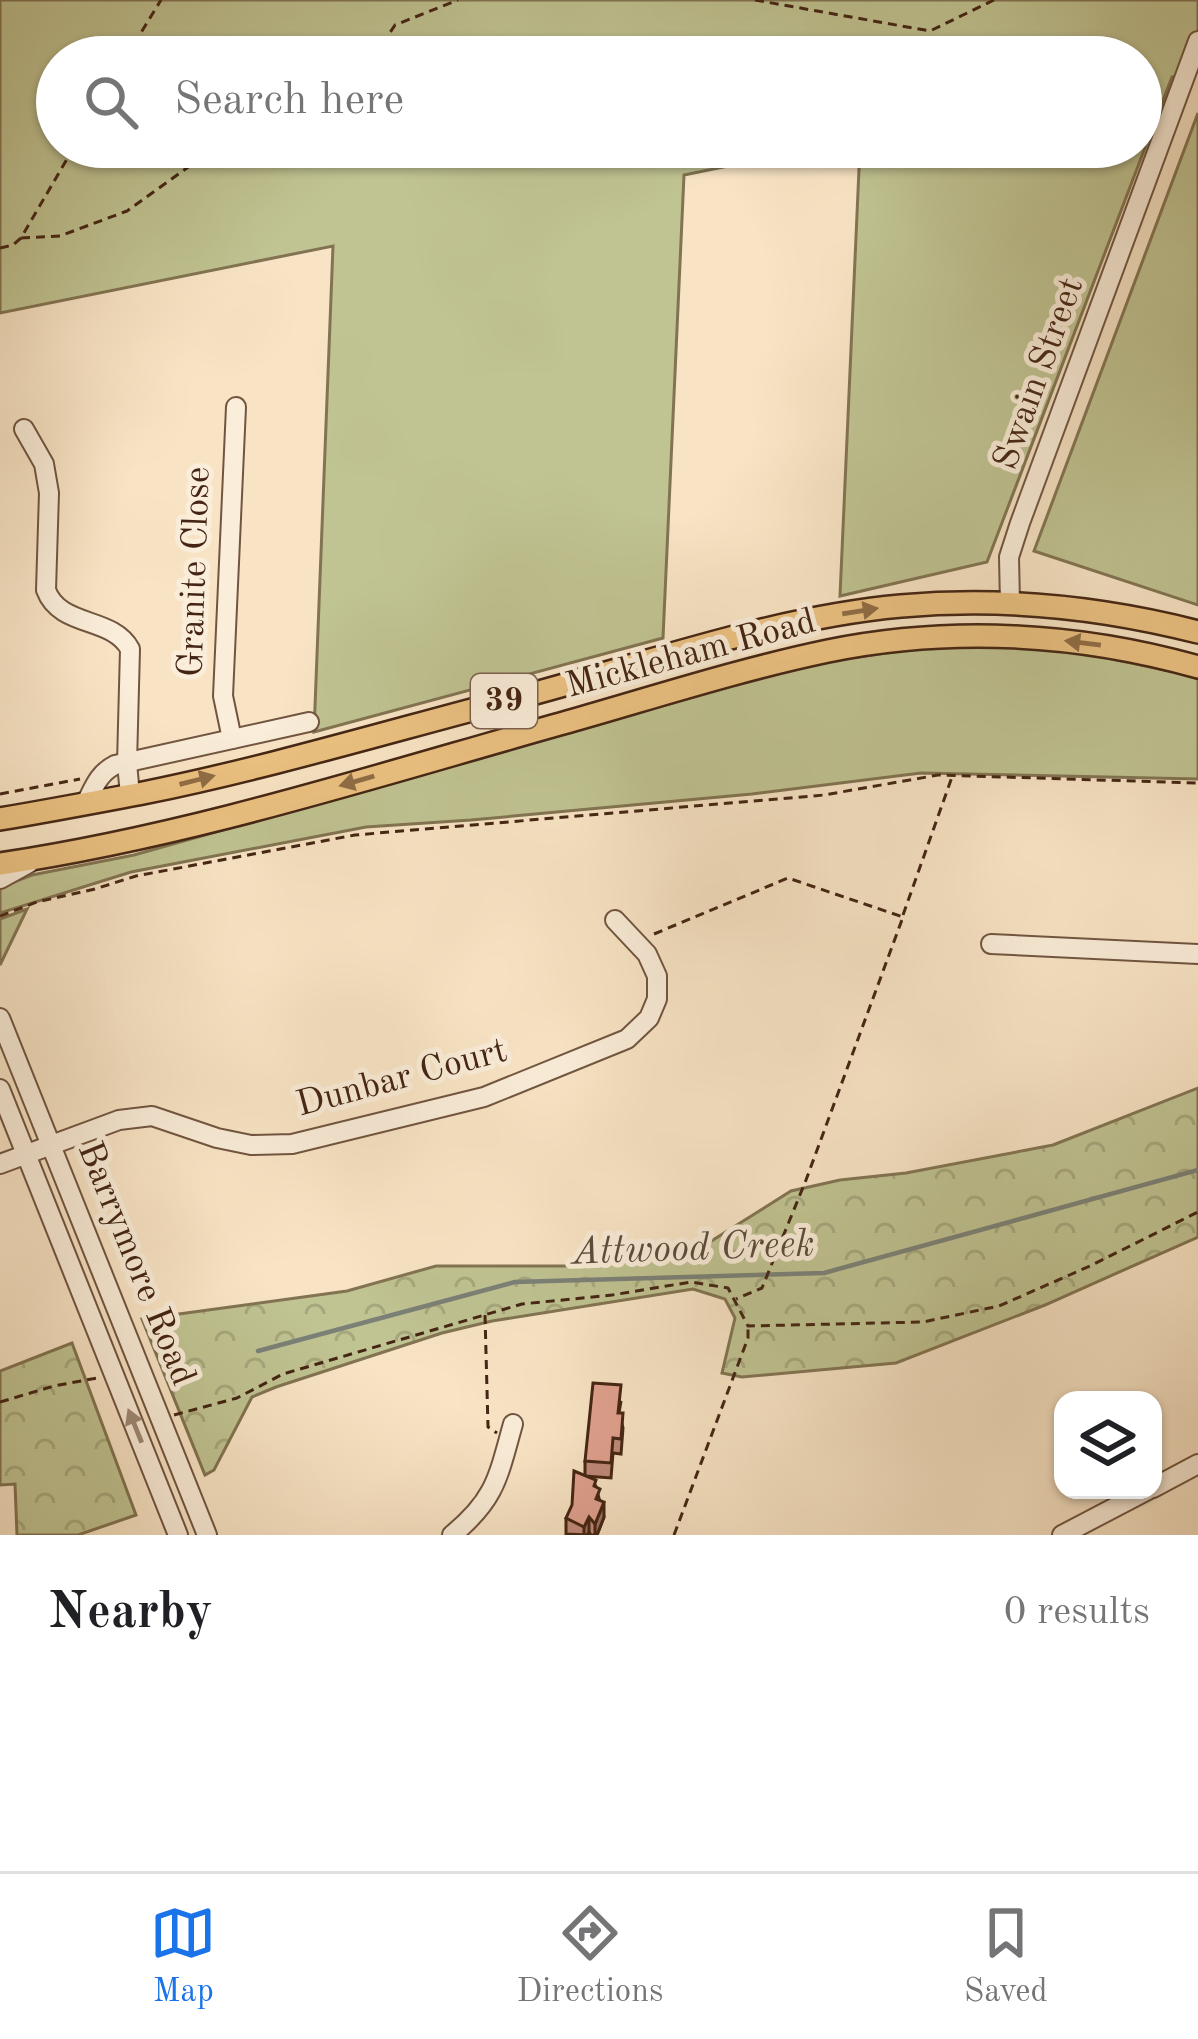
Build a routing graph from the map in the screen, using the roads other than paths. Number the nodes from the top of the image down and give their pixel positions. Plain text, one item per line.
1 (1198, 41) edge
2 (1162, 139) edge
3 (1151, 168) edge
4 (236, 407) dead end
5 (24, 429) dead end
6 (1010, 603) junction
7 (1198, 632) edge
8 (1198, 667) edge
9 (232, 739) junction
10 (304, 754) junction
11 (127, 763) junction
12 (130, 795) junction
13 (86, 803) junction
14 (0, 820) edge
15 (39, 858) junction
16 (0, 864) edge
17 (0, 878) edge
18 (615, 920) dead end
19 (991, 944) dead end
20 (1198, 954) edge
21 (0, 1018) edge
22 (0, 1089) edge
23 (52, 1145) junction
24 (27, 1156) junction
25 (0, 1164) edge
26 (511, 1432) road end
27 (1198, 1464) edge
28 (1162, 1483) edge
29 (1131, 1499) edge
30 (178, 1535) edge
31 (207, 1535) edge
32 (452, 1535) edge
33 (1061, 1535) edge

1 - 2 street, Swain Street
3 - 6 street, Swain Street
4 - 9 street, Granite Close
5 - 11 street
6 - 7 main road, Mickleham Road / 39
10 -> 6 main road, Mickleham Road / 39
8 -> 15 main road, Mickleham Road / 39
9 - 10 street
9 - 11 street
12 -> 10 main road, Mickleham Road / 39
11 - 12 street
11 - 13 street
12 - 13 main road, Mickleham Road / 39
13 - 14 main road, Mickleham Road / 39
15 - 16 main road, Mickleham Road / 39
15 - 17 street
18 - 23 street, Dunbar Court
19 - 20 street
21 - 23 street, Barrymore Road
22 - 24 street, Barrymore Road
23 - 24 street, Dunbar Court
23 - 31 street, Barrymore Road
24 - 25 street, Dunbar Court
30 -> 24 street, Barrymore Road
26 - 32 street
27 - 28 street
29 - 33 street

